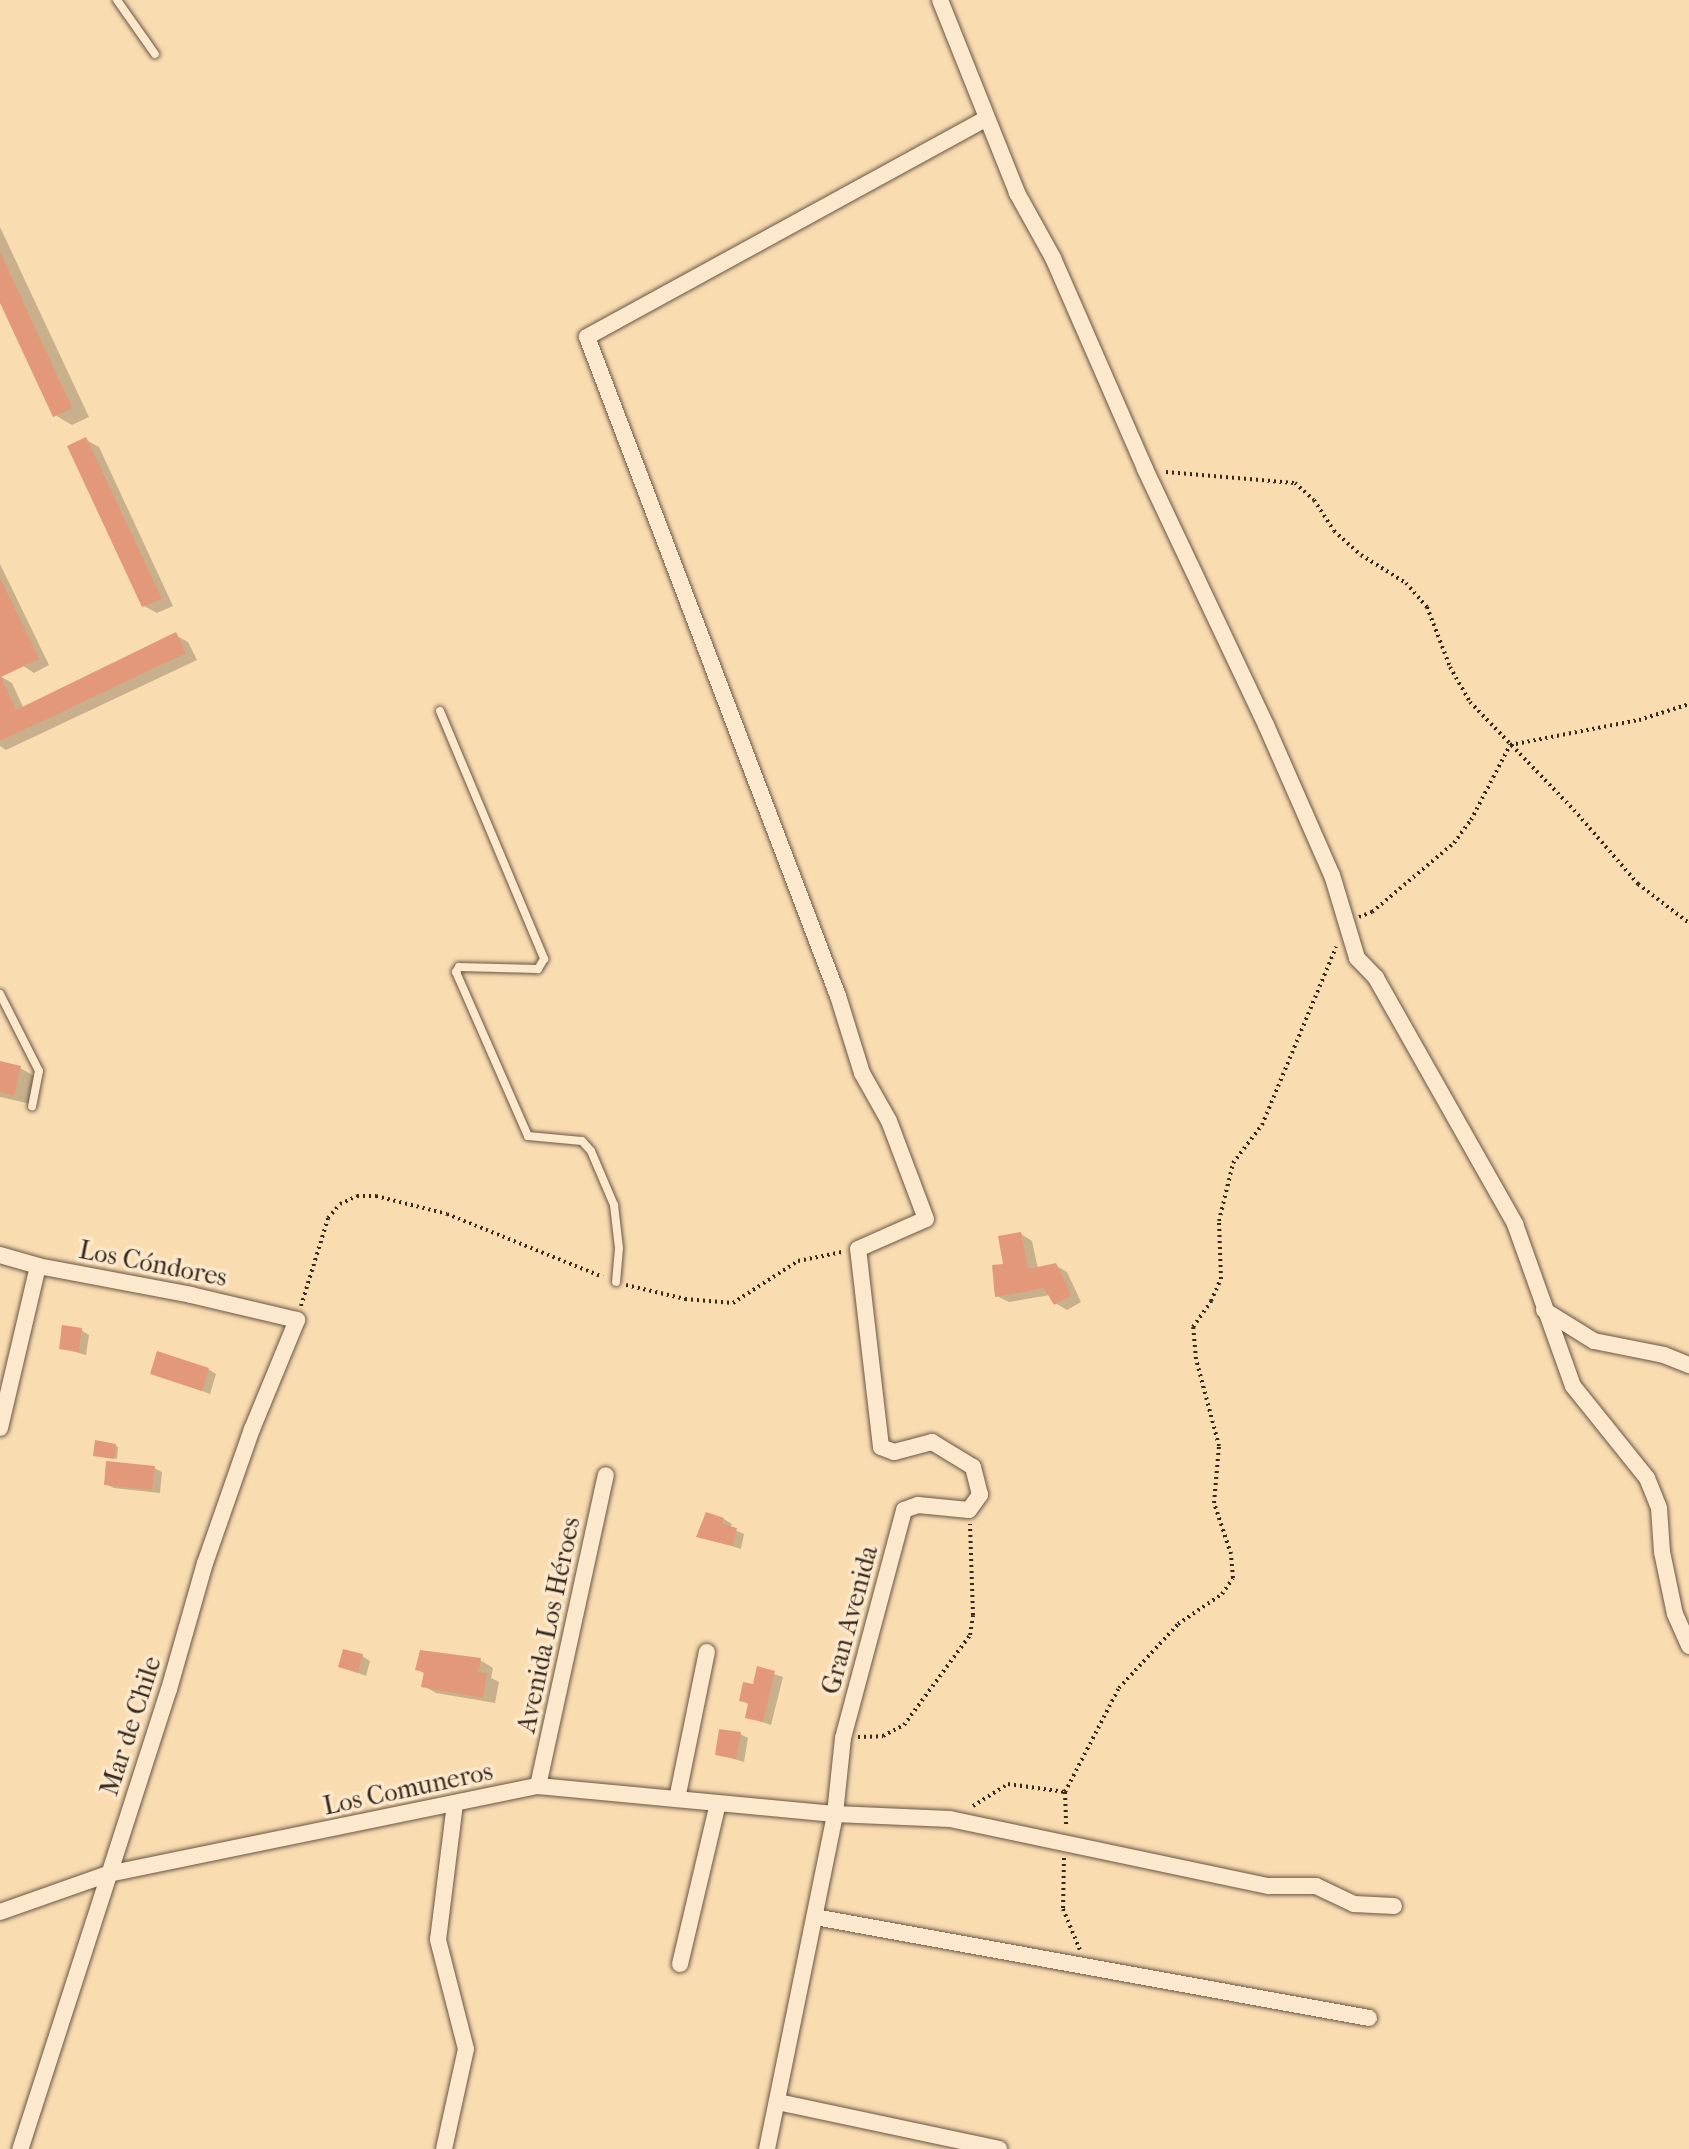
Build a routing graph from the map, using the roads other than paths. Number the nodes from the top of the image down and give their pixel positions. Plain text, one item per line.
1 (117, 0) edge
2 (940, 0) edge
3 (155, 54) dead end
4 (986, 119) junction
5 (440, 711) dead end
6 (0, 994) edge
7 (32, 1106) dead end
8 (0, 1255) edge
9 (38, 1266) junction
10 (616, 1282) road end
11 (1544, 1310) junction
12 (297, 1320) joint
13 (1689, 1365) edge
14 (0, 1428) edge
15 (606, 1475) dead end
16 (1689, 1646) edge
17 (707, 1652) dead end
18 (538, 1786) junction
19 (677, 1799) junction
20 (718, 1803) junction
21 (455, 1804) junction
22 (835, 1814) junction
23 (108, 1874) junction
24 (1394, 1906) dead end
25 (0, 1912) edge
26 (815, 1917) junction
27 (680, 1964) dead end
28 (1369, 2018) dead end
29 (778, 2102) junction
30 (20, 2149) edge
31 (444, 2149) edge
32 (767, 2149) edge
33 (999, 2149) edge

1 - 3 lane
2 - 4 street
4 - 11 street
4 - 22 street, Gran Avenida
5 - 10 lane
6 - 7 lane
8 - 9 street, Los Cóndores
9 - 12 street, Los Cóndores
9 - 14 street
11 - 13 street
11 - 16 street
12 - 23 street, Mar de Chile
15 - 18 street, Avenida Los Héroes
17 - 19 street
18 - 19 street, Los Comuneros
18 - 21 street, Los Comuneros
19 - 20 street, Los Comuneros
20 - 22 street, Los Comuneros
20 - 27 street
21 - 23 street, Los Comuneros
21 - 31 street
22 - 24 street, Los Comuneros
22 - 26 street, Gran Avenida
23 - 25 street, Los Comuneros
23 - 30 street, Mar de Chile
26 - 28 street
26 - 29 street, Gran Avenida
29 - 32 street, Gran Avenida
29 - 33 street

